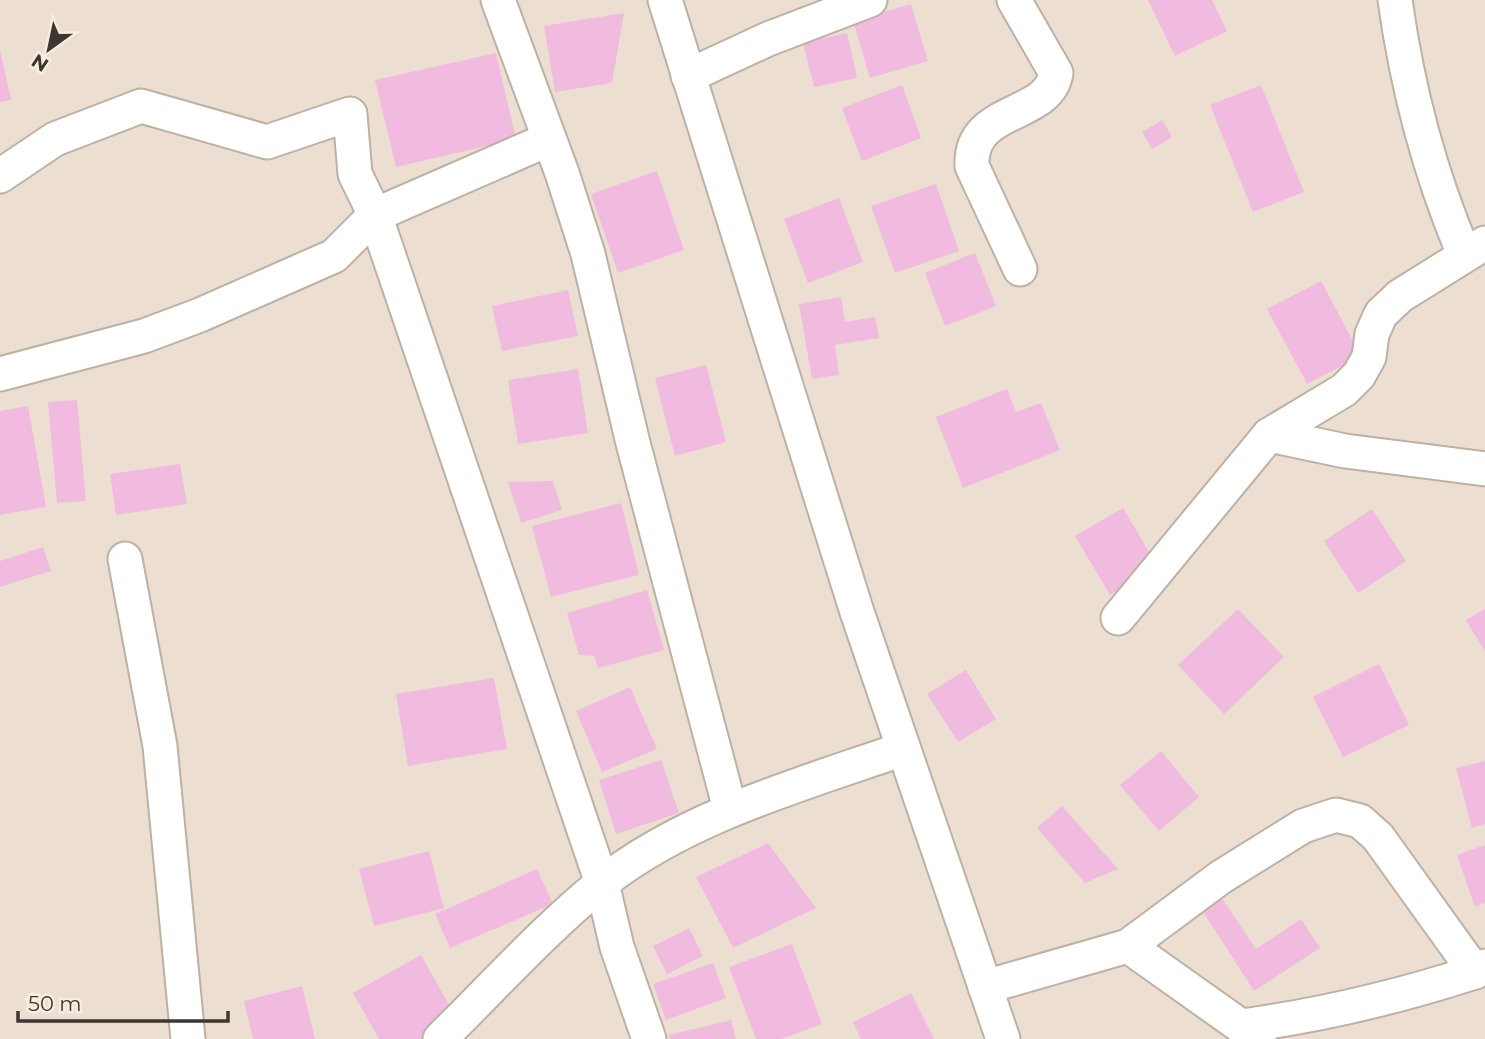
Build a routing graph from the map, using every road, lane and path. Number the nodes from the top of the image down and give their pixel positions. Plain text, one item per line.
1 (498, 0) edge
2 (665, 0) edge
3 (870, 0) edge
4 (1014, 0) edge
5 (1395, 0) edge
6 (688, 76) junction
7 (547, 140) junction
8 (0, 176) edge
9 (375, 215) junction
10 (1474, 248) edge
11 (1020, 269) dead end
12 (0, 374) edge
13 (1269, 435) junction
14 (1485, 469) edge
15 (125, 558) dead end
16 (1118, 618) dead end
17 (903, 749) junction
18 (730, 809) junction
19 (603, 883) junction
20 (1128, 946) junction
21 (1480, 969) edge
22 (985, 987) junction
23 (1250, 1032) edge
24 (188, 1039) edge
25 (440, 1039) edge
26 (649, 1039) edge
27 (1003, 1039) edge

1 - 7 street
2 - 6 street
3 - 6 street
4 - 11 street
5 - 10 street
6 - 17 street
7 - 9 street
7 - 18 street
8 - 9 street
9 - 12 street
9 - 19 street
10 - 13 street
13 - 14 street
13 - 16 street
15 - 24 street
17 - 18 street
17 - 22 street
18 - 19 street
19 - 25 street
19 - 26 street
20 - 21 street
20 - 22 street
20 - 23 street
21 - 23 street
22 - 27 street

